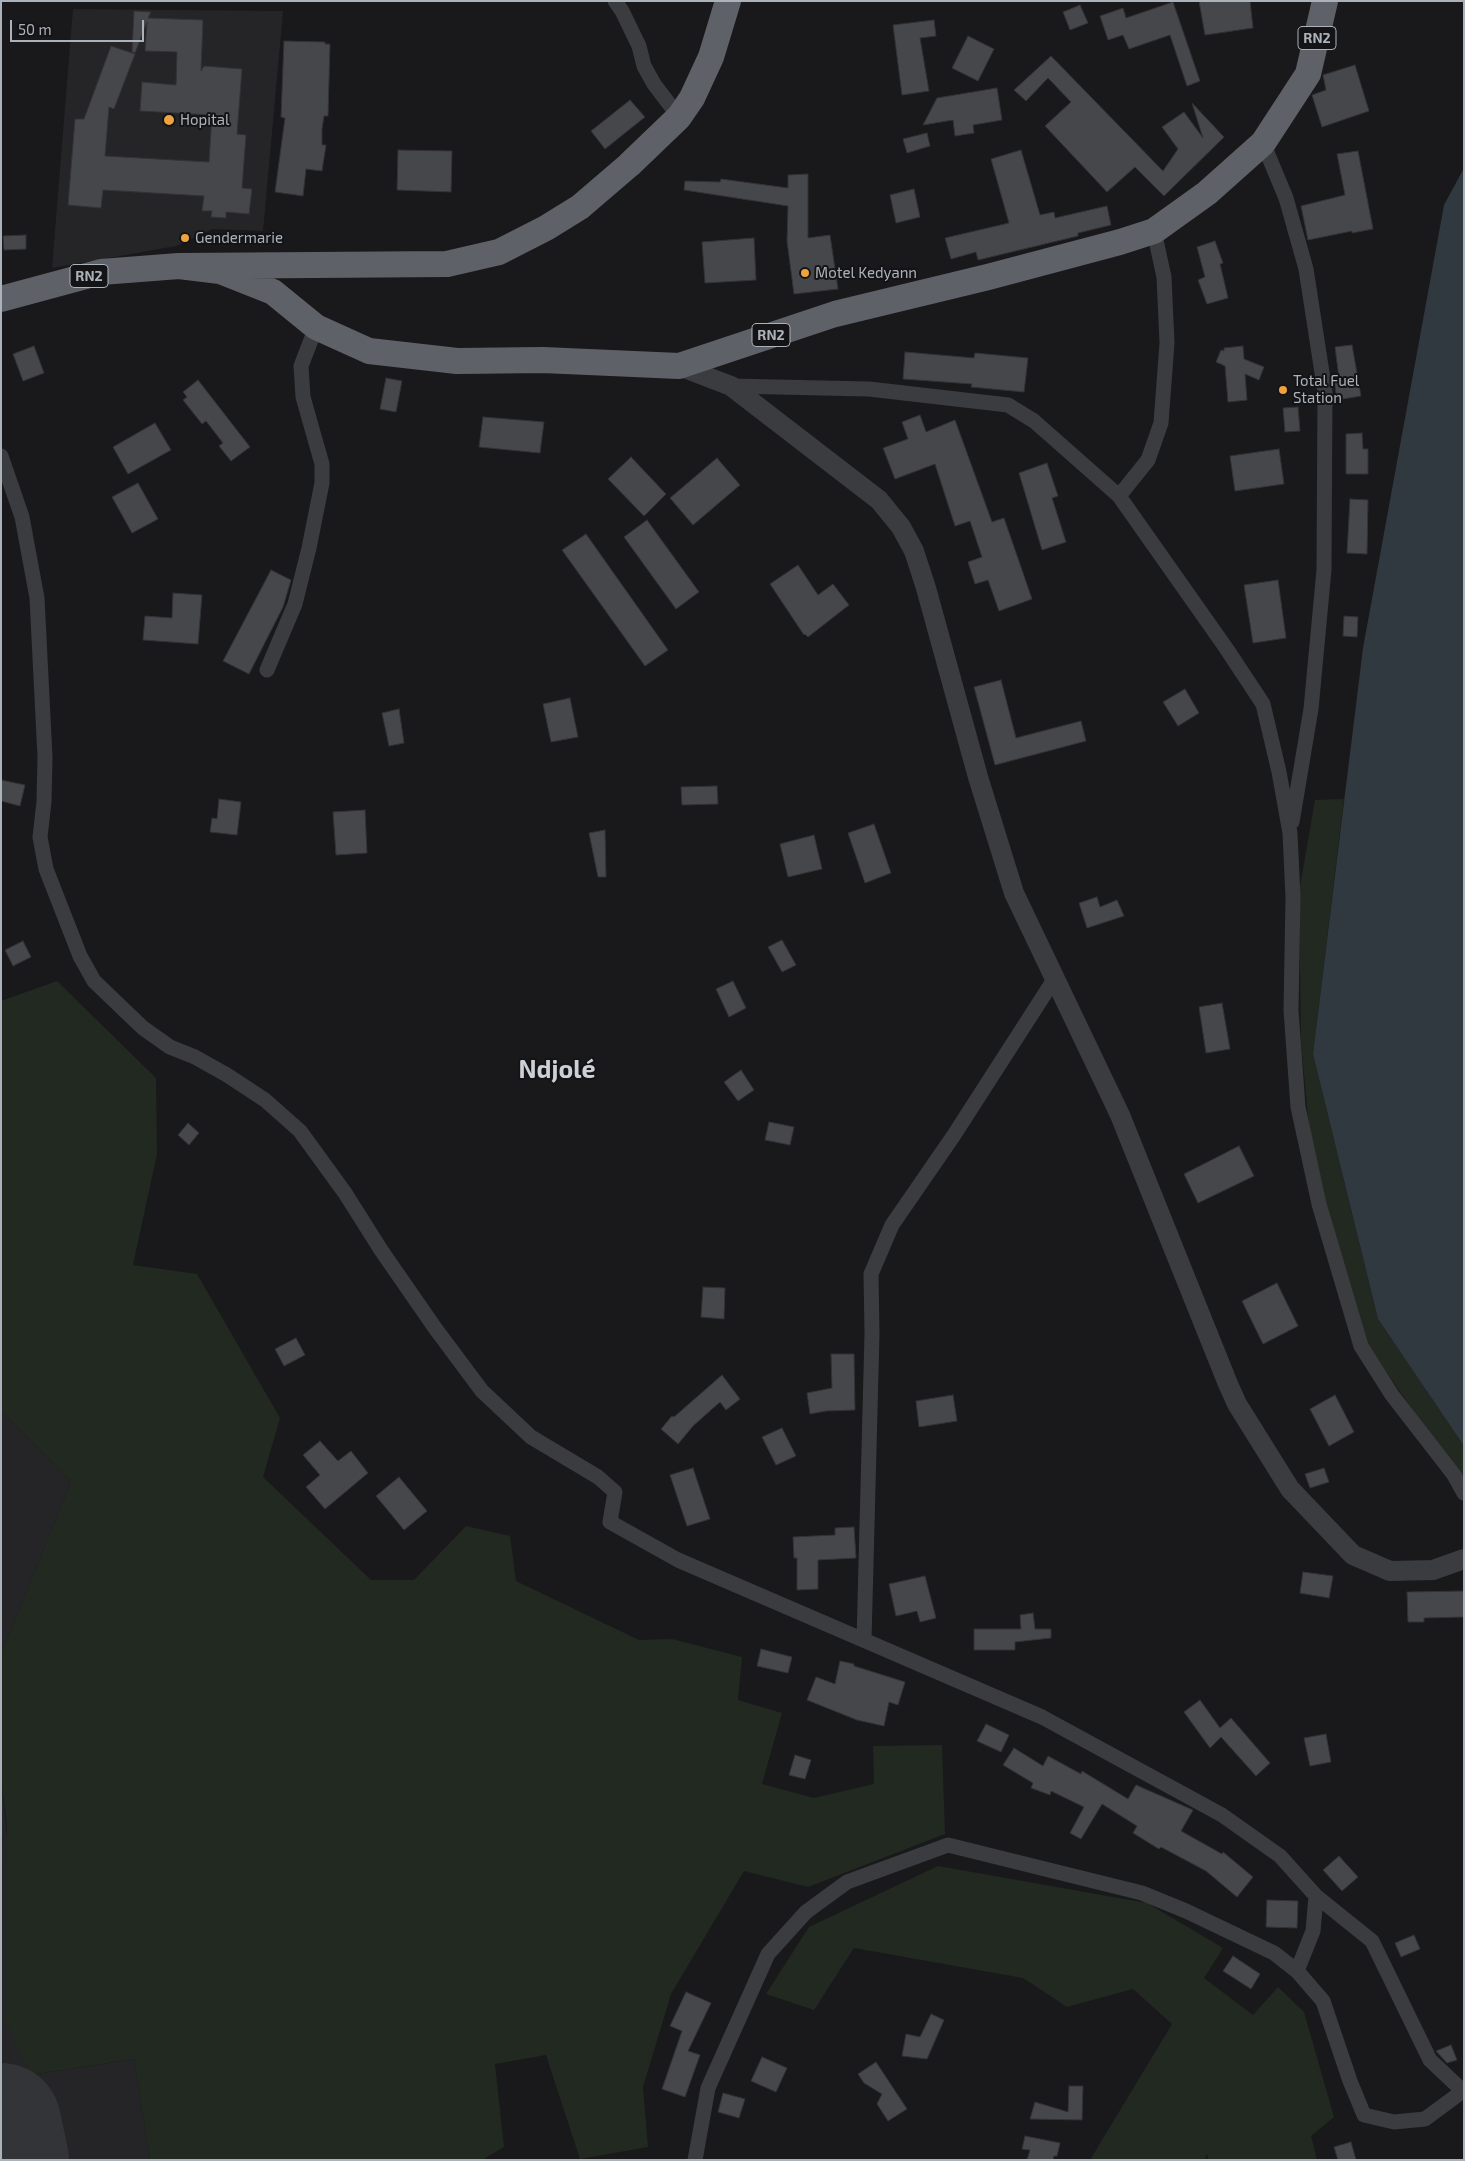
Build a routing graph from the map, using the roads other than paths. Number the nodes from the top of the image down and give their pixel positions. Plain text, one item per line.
1 (615, 1) edge
2 (728, 1) edge
3 (1325, 1) edge
4 (679, 117) junction
5 (1263, 143) junction
6 (1154, 231) junction
7 (179, 266) junction
8 (1, 299) edge
9 (316, 327) junction
10 (679, 366) junction
11 (731, 386) junction
12 (1, 456) edge
13 (1119, 496) junction
14 (267, 670) dead end
15 (1290, 833) junction
16 (1055, 978) junction
17 (1464, 1494) edge
18 (1464, 1559) edge
19 (864, 1640) junction
20 (1316, 1896) junction
21 (1297, 1972) junction
22 (1464, 2092) edge
23 (695, 2160) edge

1 - 4 street
2 - 4 highway, RN2
3 - 5 highway, RN2
4 - 7 highway, RN2
5 - 6 highway, RN2
5 - 15 street
6 - 10 highway, RN2
6 - 13 street
7 - 8 highway, RN2
7 - 9 highway, RN2
9 - 10 highway, RN2
9 - 14 street
10 - 11 street
11 - 13 street
11 - 16 street
12 - 19 street
13 - 15 street
15 - 17 street
16 - 18 street
16 - 19 street
19 - 20 street
20 - 21 street
20 - 22 street
21 - 22 street
21 - 23 street

